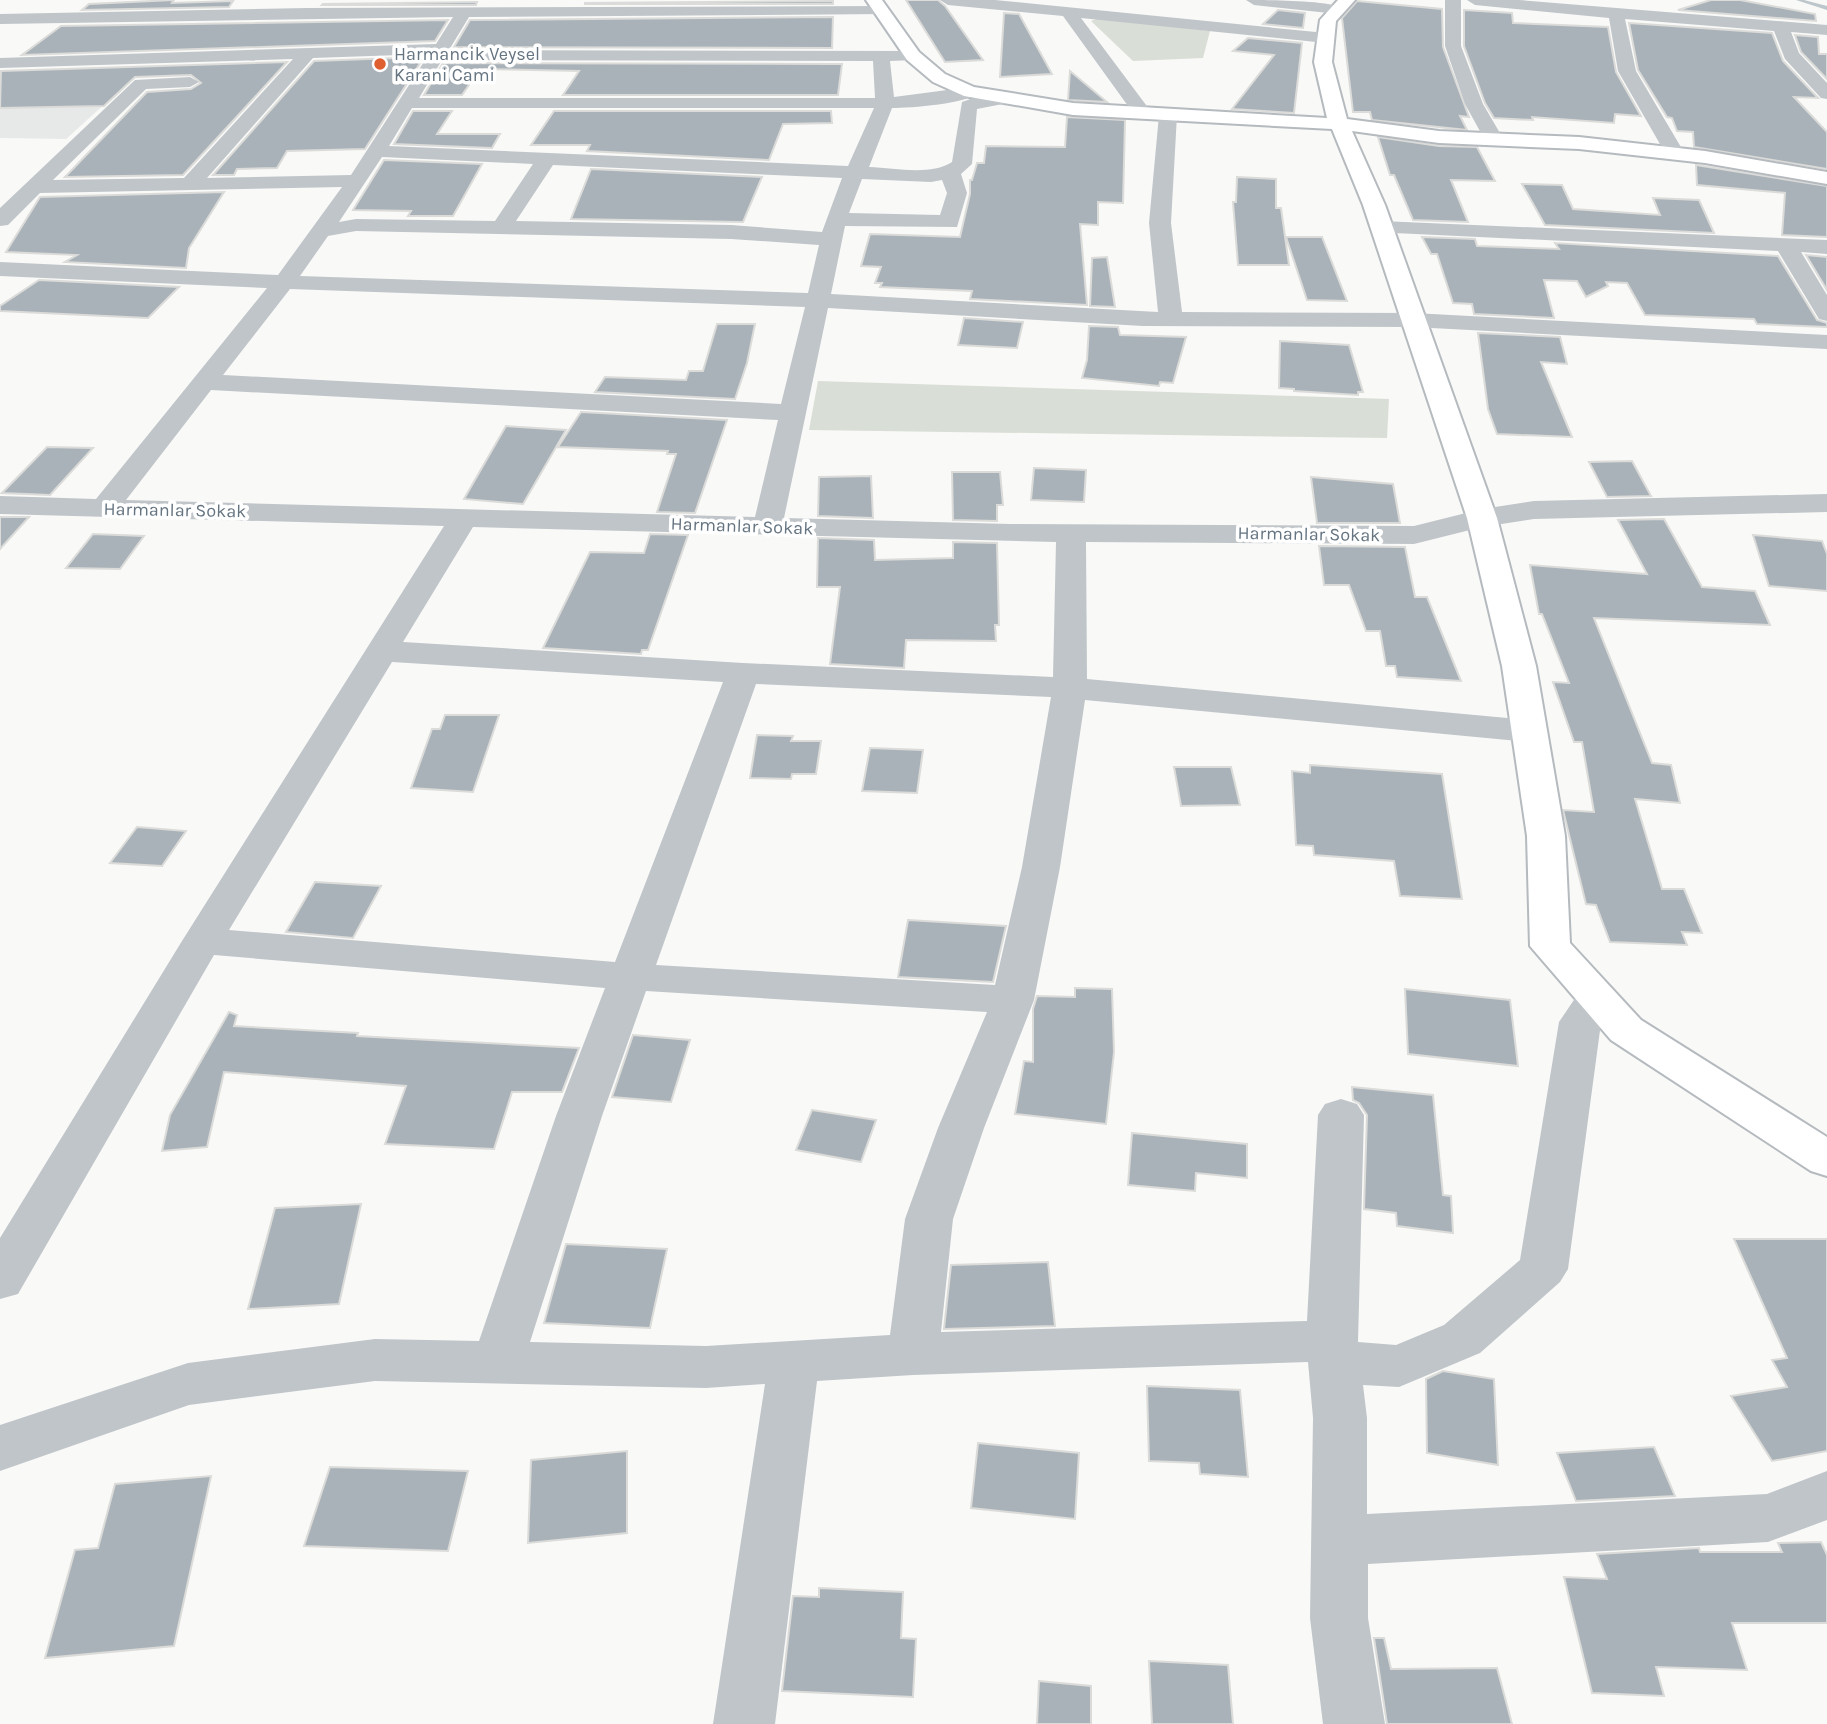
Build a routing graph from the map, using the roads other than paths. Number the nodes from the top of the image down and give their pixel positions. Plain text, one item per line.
1 (199, 0) edge
2 (948, 0) edge
3 (1254, 0) edge
4 (1453, 0) edge
5 (1475, 0) edge
6 (310, 6) edge
7 (878, 6) edge
8 (397, 7) edge
9 (579, 7) edge
10 (1068, 12) junction
11 (463, 14) junction
12 (1616, 14) junction
13 (214, 16) junction
14 (1337, 16) edge
15 (171, 17) junction
16 (0, 19) edge
17 (1780, 26) junction
18 (1827, 30) edge
19 (439, 52) junction
20 (307, 54) junction
21 (881, 56) junction
22 (913, 56) junction
23 (183, 58) junction
24 (0, 63) edge
25 (283, 80) junction
26 (214, 81) dead end
27 (256, 81) dead end
28 (970, 92) junction
29 (1827, 94) edge
30 (1007, 98) junction
31 (406, 103) junction
32 (885, 103) junction
33 (1143, 113) junction
34 (1168, 115) junction
35 (1339, 124) junction
36 (1494, 140) junction
37 (376, 151) junction
38 (1675, 154) junction
39 (548, 157) junction
40 (854, 172) junction
41 (950, 172) junction
42 (1827, 178) edge
43 (357, 181) junction
44 (190, 184) junction
45 (34, 187) junction
46 (9, 203) edge
47 (0, 220) edge
48 (1381, 227) junction
49 (501, 228) junction
50 (834, 229) junction
51 (321, 231) junction
52 (1785, 245) junction
53 (1827, 247) edge
54 (0, 269) edge
55 (284, 282) junction
56 (817, 300) junction
57 (1827, 314) edge
58 (1171, 319) junction
59 (1413, 320) junction
60 (1827, 342) edge
61 (205, 382) junction
62 (792, 413) junction
63 (1827, 503) edge
64 (0, 505) edge
65 (104, 508) junction
66 (464, 517) junction
67 (1482, 518) junction
68 (767, 527) junction
69 (1071, 533) junction
70 (381, 651) junction
71 (743, 673) junction
72 (1070, 688) junction
73 (1529, 731) junction
74 (202, 941) junction
75 (630, 977) junction
76 (1597, 998) junction
77 (1013, 1000) junction
78 (1341, 1115) dead end
79 (1827, 1159) edge
80 (0, 1280) edge
81 (1333, 1351) junction
82 (913, 1354) junction
83 (794, 1361) junction
84 (498, 1363) junction
85 (0, 1448) edge
86 (1827, 1495) edge
87 (1339, 1541) junction
88 (744, 1724) edge
89 (1354, 1724) edge

1 - 15 street
2 - 10 street
3 - 14 street
4 - 36 street
5 - 12 street
6 - 8 street
6 - 13 street
7 - 9 street
7 - 22 street
8 - 11 street
9 - 11 street
10 - 14 street
10 - 33 street
11 - 19 street
12 - 17 street
12 - 38 street
13 - 15 street
13 - 23 street
14 - 35 street
15 - 16 street
17 - 18 street
17 - 29 street
19 - 20 street
19 - 21 street
19 - 31 street
20 - 23 street
20 - 25 street
21 - 22 street
21 - 32 street
22 - 28 street
23 - 24 street
25 - 27 street
25 - 44 street
26 - 45 street
28 - 30 street
28 - 32 street
30 - 33 street
30 - 41 street
31 - 32 street
31 - 37 street
32 - 40 street
33 - 34 street
34 - 35 street
34 - 58 street
35 - 36 street
35 - 48 street
36 - 38 street
37 - 39 street
37 - 43 street
38 - 42 street
39 - 40 street
39 - 49 street
40 - 41 street
40 - 50 street
41 - 50 street
43 - 44 street
43 - 51 street
44 - 45 street
45 - 46 street
46 - 47 street
48 - 52 street
48 - 59 street
49 - 50 street
49 - 51 street
50 - 56 street
51 - 55 street
52 - 53 street
52 - 57 street
54 - 55 street
55 - 56 street
55 - 61 street
56 - 58 street
56 - 62 street
58 - 59 street
59 - 60 street
59 - 67 street
61 - 62 street
61 - 65 street
62 - 68 street
63 - 67 street, Harmanlar Sokak
64 - 65 street, Harmanlar Sokak
65 - 66 street, Harmanlar Sokak
66 - 68 street, Harmanlar Sokak
66 - 70 street
67 - 69 street, Harmanlar Sokak
67 - 73 street
68 - 69 street, Harmanlar Sokak
69 - 72 street
70 - 71 street
70 - 74 street
71 - 72 street
71 - 75 street
72 - 73 street
72 - 77 street
73 - 76 street
74 - 75 street
74 - 80 street
75 - 77 street
75 - 84 street
76 - 79 street
76 - 81 street
77 - 82 street
78 - 81 street
81 - 82 street
81 - 87 street
82 - 83 street
83 - 84 street
83 - 88 street
84 - 85 street
86 - 87 street
87 - 89 street

